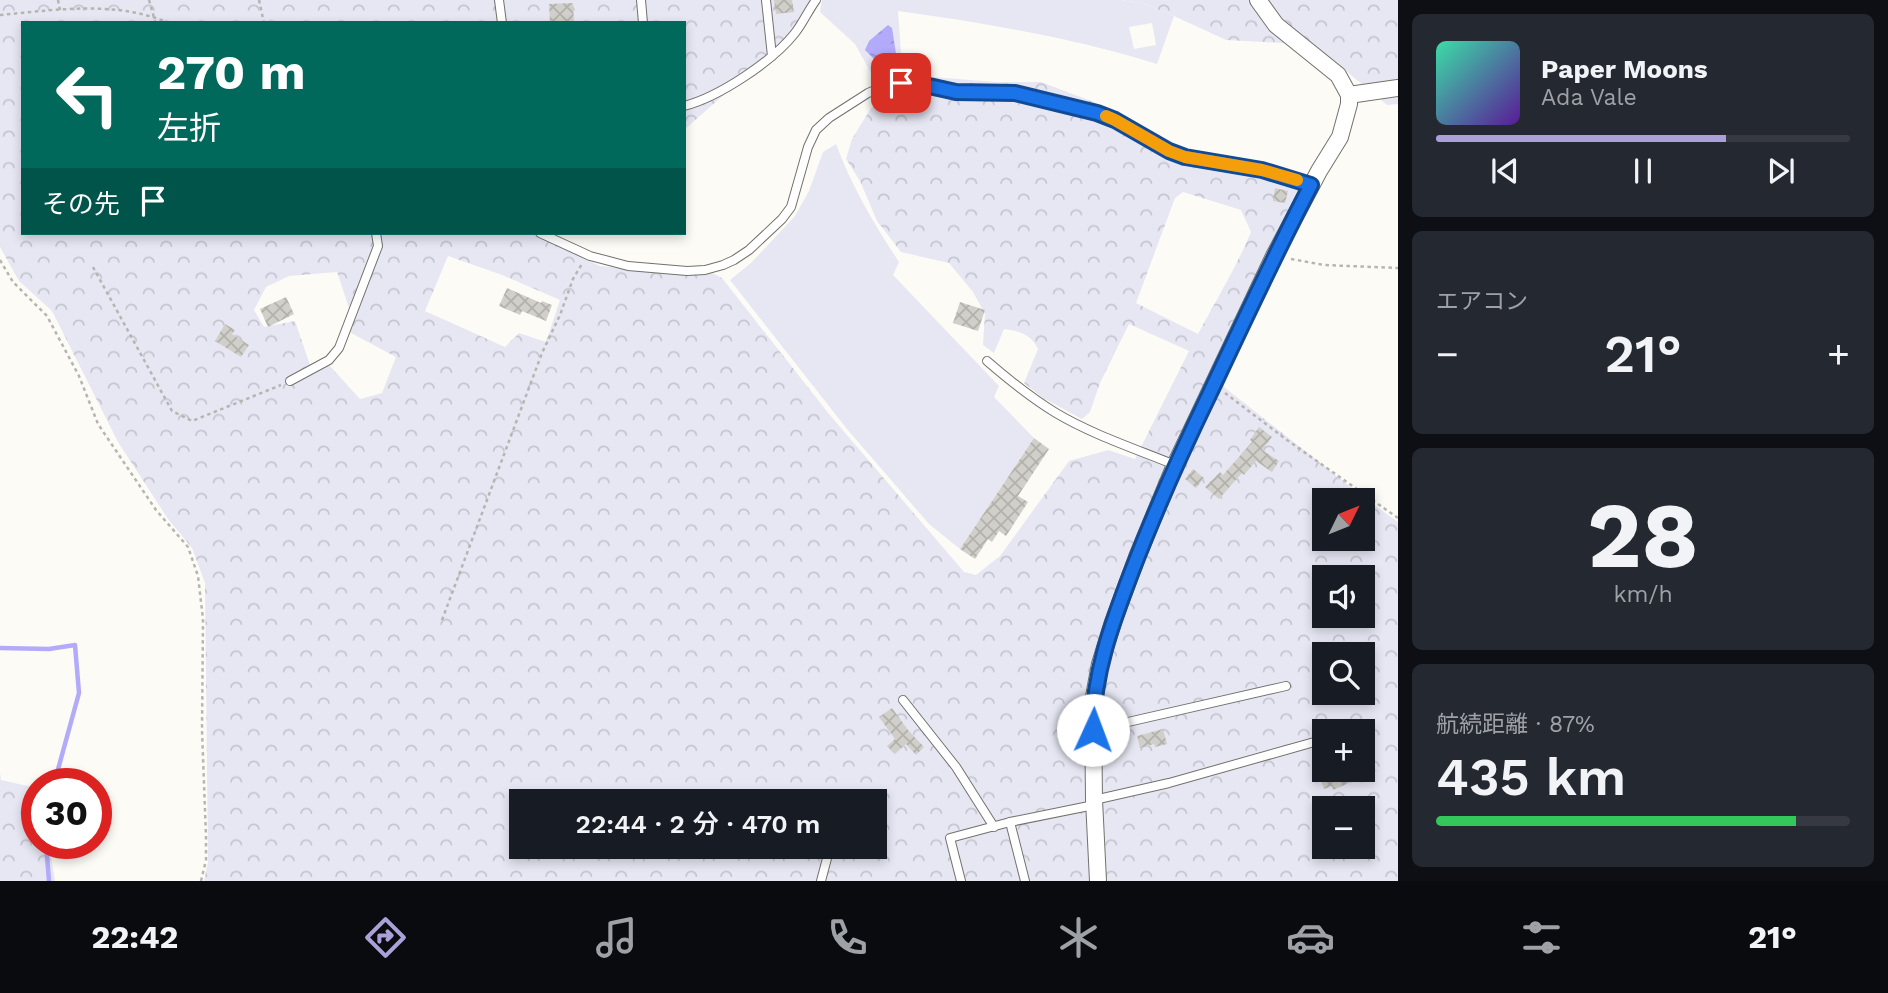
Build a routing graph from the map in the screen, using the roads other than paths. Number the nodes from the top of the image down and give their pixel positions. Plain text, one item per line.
1 (499, 0) edge
2 (641, 0) edge
3 (766, 0) edge
4 (816, 0) edge
5 (1258, 0) edge
6 (502, 21) edge
7 (643, 21) edge
8 (772, 56) junction
9 (1398, 88) edge
10 (1349, 95) junction
11 (686, 105) edge
12 (1311, 185) junction
13 (376, 235) edge
14 (544, 235) edge
15 (987, 361) dead end
16 (290, 381) road end
17 (1175, 465) junction
18 (1286, 686) dead end
19 (903, 700) dead end
20 (1093, 730) junction
21 (1312, 743) edge
22 (1094, 802) junction
23 (1010, 822) junction
24 (994, 827) junction
25 (827, 859) edge
26 (821, 881) edge
27 (961, 881) edge
28 (1025, 881) edge
29 (1098, 881) edge

1 - 6 lane
2 - 7 lane
3 - 8 lane
4 - 8 lane
5 - 10 street
8 - 11 lane
9 - 10 street
10 - 12 street
12 - 14 lane
12 - 17 street
13 - 16 lane
15 - 17 lane
17 - 20 street
18 - 20 lane
19 - 24 lane
20 - 22 street
21 - 22 lane
22 - 23 lane
22 - 29 street
23 - 24 lane
23 - 28 lane
24 - 27 lane
25 - 26 lane

